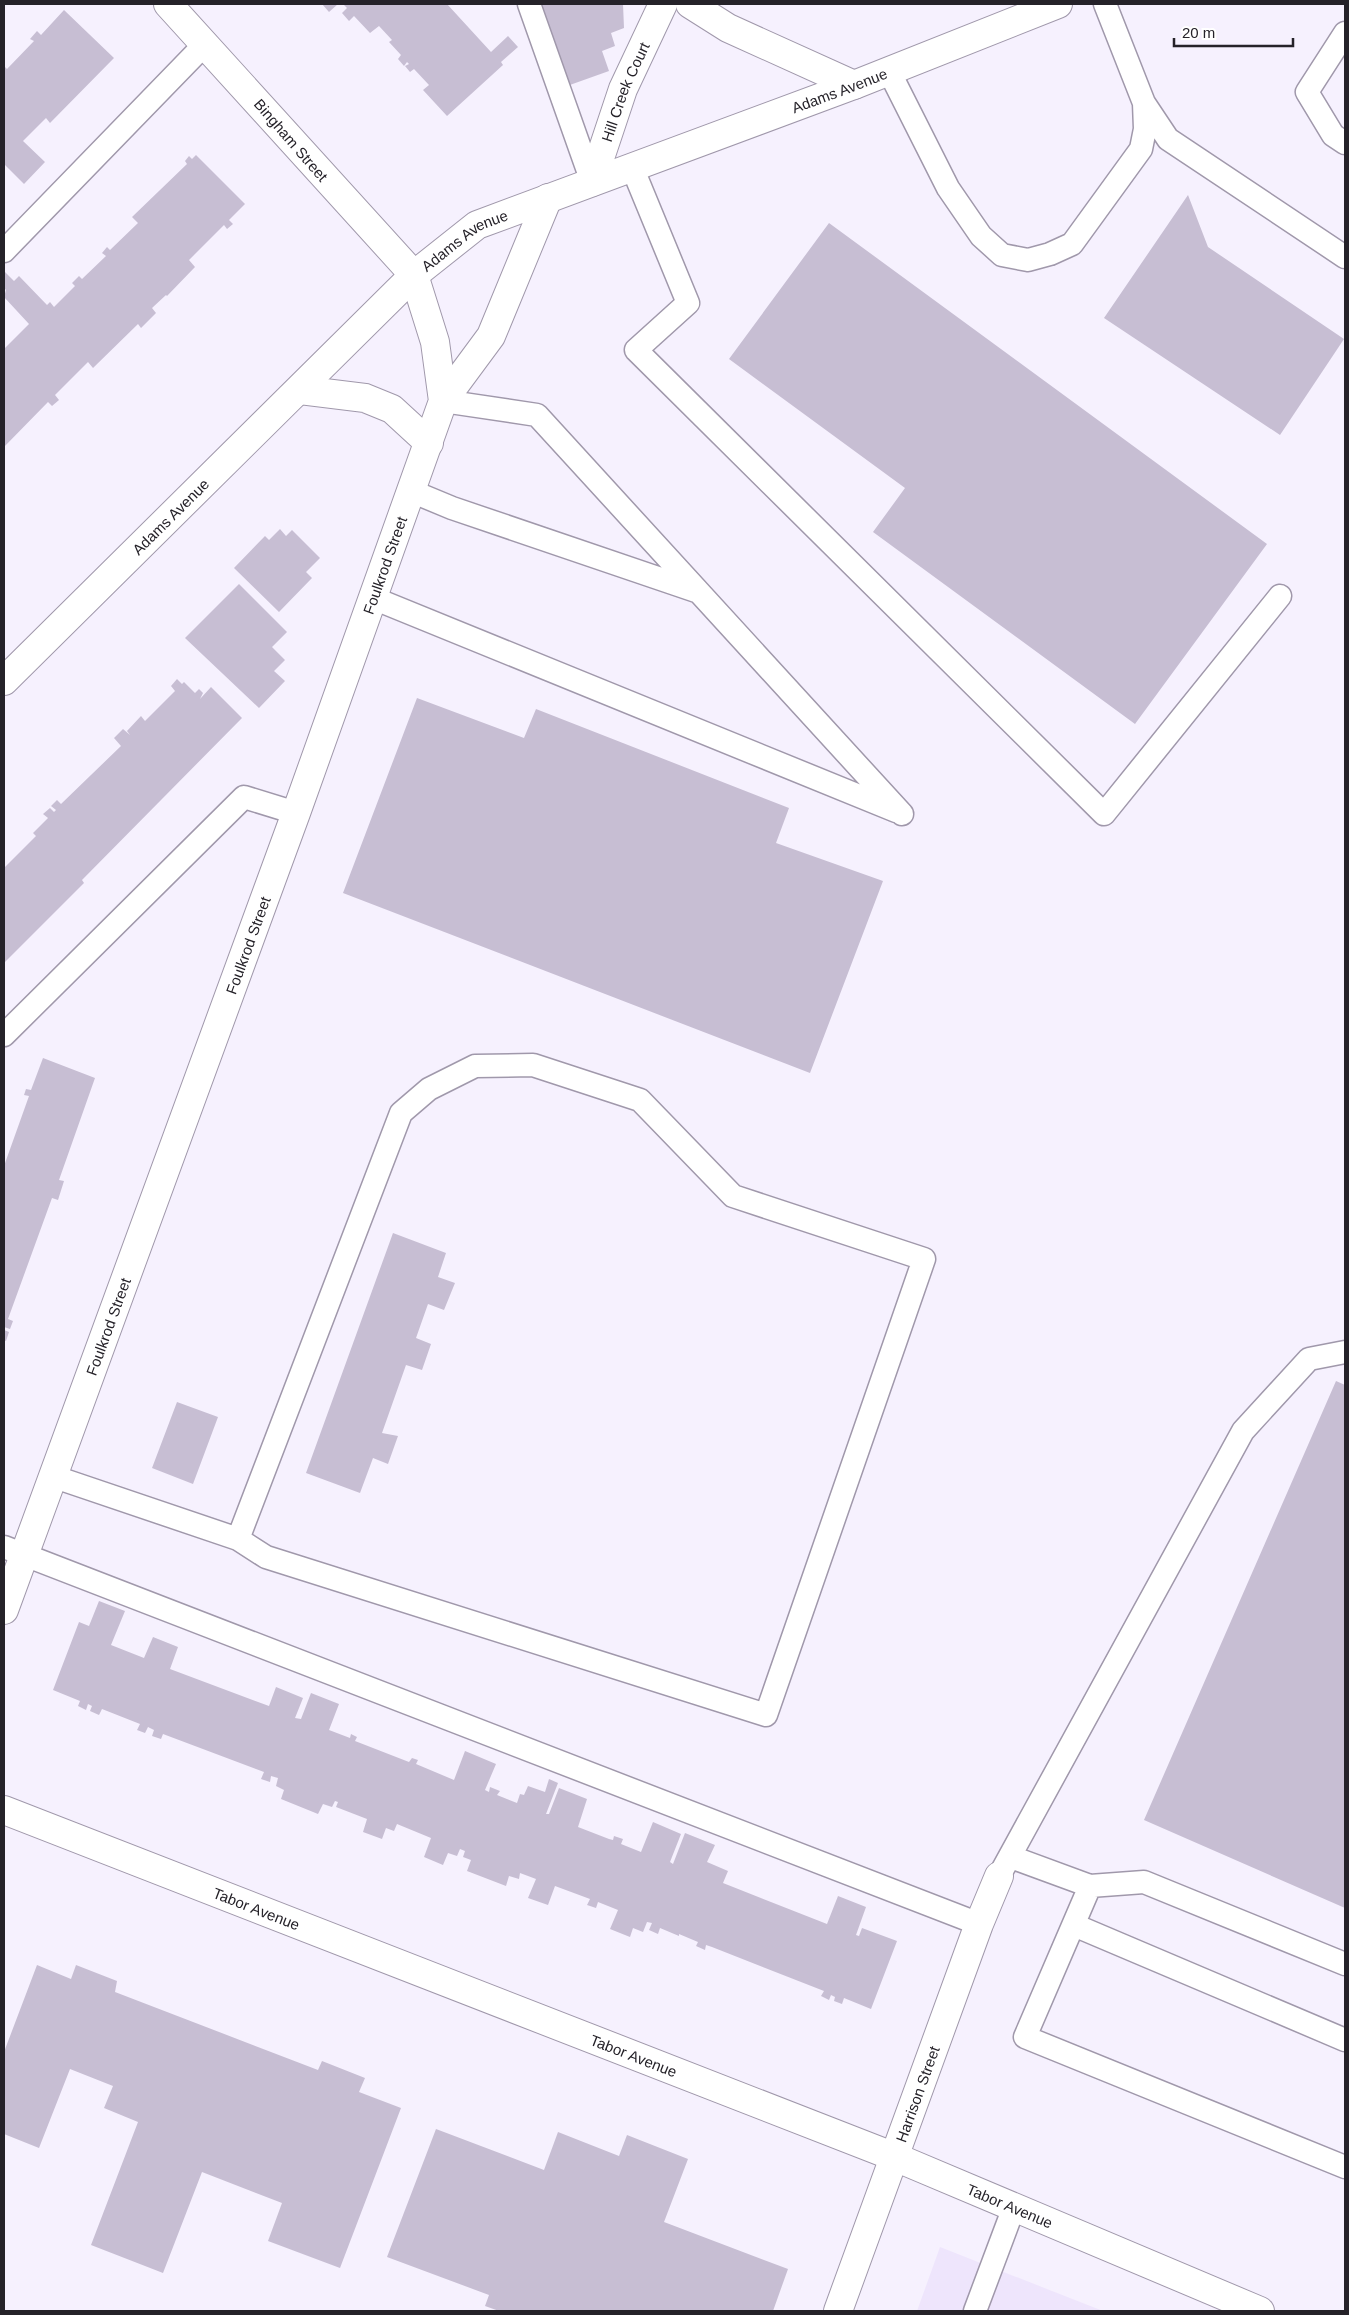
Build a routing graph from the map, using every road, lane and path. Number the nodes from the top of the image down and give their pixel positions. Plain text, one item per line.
1 (168, 4) edge
2 (529, 4) edge
3 (663, 4) edge
4 (690, 4) edge
5 (1105, 4) edge
6 (1042, 7) edge
7 (1345, 33) edge
8 (206, 43) junction
9 (889, 71) junction
10 (854, 85) junction
11 (1144, 103) junction
12 (1345, 143) edge
13 (632, 167) junction
14 (592, 182) junction
15 (548, 198) junction
16 (4, 251) edge
17 (1345, 257) edge
18 (414, 275) junction
19 (300, 390) junction
20 (443, 401) junction
21 (429, 443) junction
22 (411, 491) junction
23 (698, 592) junction
24 (1280, 596) dead end
25 (373, 598) junction
26 (4, 681) edge
27 (296, 813) junction
28 (4, 1035) edge
29 (1345, 1352) edge
30 (52, 1476) junction
31 (238, 1539) junction
32 (14, 1551) edge
33 (4, 1610) edge
34 (4, 1810) edge
35 (1005, 1866) junction
36 (1090, 1886) junction
37 (979, 1924) junction
38 (1074, 1924) junction
39 (1345, 1964) edge
40 (1345, 2040) edge
41 (894, 2157) junction
42 (1345, 2168) edge
43 (1014, 2207) junction
44 (838, 2311) edge
45 (974, 2311) edge
46 (1260, 2311) edge

1 - 8 main road, Bingham Street
2 - 14 lane
3 - 14 main road, Hill Creek Court
4 - 10 main road
5 - 11 lane
6 - 9 main road, Adams Avenue
7 - 12 lane
8 - 16 lane
8 - 18 main road, Bingham Street
9 - 10 main road, Adams Avenue
9 - 11 lane
10 - 13 main road, Adams Avenue
11 - 17 lane
13 - 14 main road, Adams Avenue
13 - 24 lane
14 - 15 main road, Adams Avenue
15 - 18 main road, Adams Avenue
15 - 20 main road
18 - 19 main road, Adams Avenue
18 - 20 main road, Foulkrod Street
19 - 21 main road
19 - 26 main road, Adams Avenue
20 - 21 main road, Foulkrod Street
20 - 23 lane
21 - 22 main road, Foulkrod Street
22 - 23 lane
22 - 25 main road, Foulkrod Street
23 - 25 lane
25 - 27 main road, Foulkrod Street
27 - 28 lane
27 - 30 main road, Foulkrod Street
29 - 35 lane
30 - 31 lane
30 - 32 main road, Foulkrod Street
31 - 31 lane
32 - 33 main road, Foulkrod Street
32 - 37 lane
34 - 41 main road, Tabor Avenue
35 - 36 lane
35 - 37 main road, Harrison Street
36 - 38 lane
36 - 39 lane
37 - 41 main road, Harrison Street
38 - 40 lane
38 - 42 lane
41 - 43 main road, Tabor Avenue
41 - 44 main road, Harrison Street
43 - 45 lane
43 - 46 main road, Tabor Avenue

